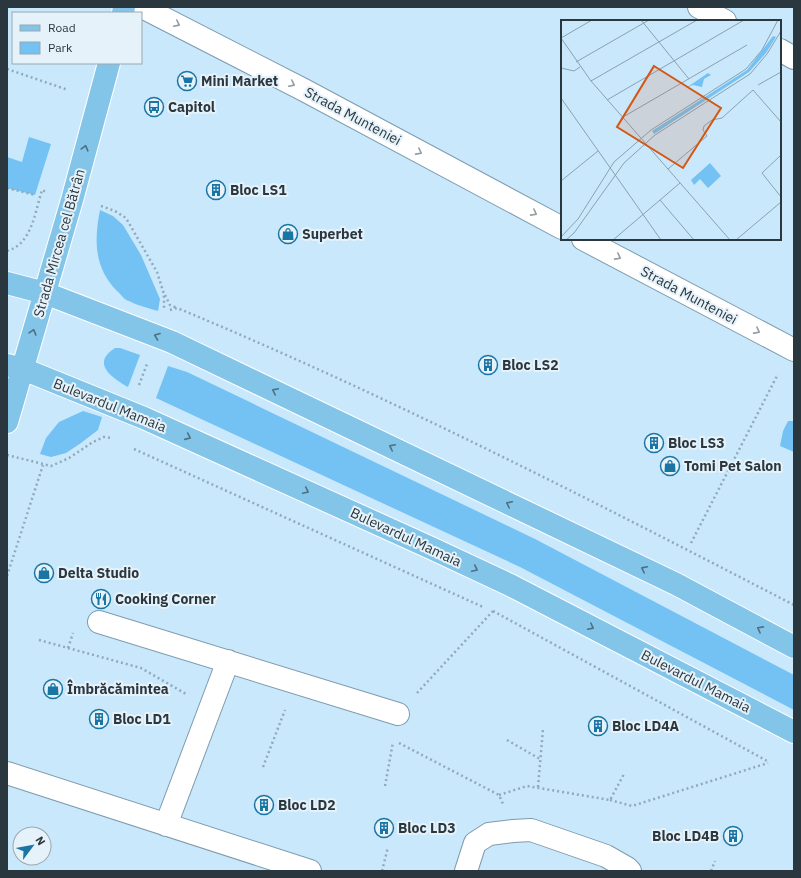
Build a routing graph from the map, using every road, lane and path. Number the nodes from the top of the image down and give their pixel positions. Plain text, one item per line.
1 (142, 7) edge
2 (699, 7) edge
3 (723, 20) edge
4 (781, 51) edge
5 (794, 58) edge
6 (109, 64) edge
7 (7, 69) edge
8 (68, 90) dead end
9 (7, 188) edge
10 (45, 192) dead end
11 (35, 196) dead end
12 (101, 207) dead end
13 (561, 227) edge
14 (585, 240) edge
15 (7, 251) edge
16 (7, 283) edge
17 (44, 293) junction
18 (164, 294) junction
19 (177, 308) junction
20 (157, 336) junction
21 (793, 349) edge
22 (15, 367) edge
23 (130, 412) junction
24 (7, 422) edge
25 (120, 438) dead end
26 (134, 449) dead end
27 (7, 455) edge
28 (43, 465) junction
29 (691, 543) dead end
30 (7, 576) edge
31 (794, 605) edge
32 (486, 608) dead end
33 (99, 622) dead end
34 (39, 640) dead end
35 (794, 647) edge
36 (228, 661) junction
37 (295, 682) junction
38 (192, 697) dead end
39 (398, 714) joint
40 (543, 729) dead end
41 (794, 732) edge
42 (507, 740) dead end
43 (540, 760) junction
44 (263, 767) dead end
45 (7, 773) edge
46 (624, 774) dead end
47 (385, 786) dead end
48 (538, 787) junction
49 (499, 795) junction
50 (610, 800) junction
51 (166, 825) junction
52 (513, 831) junction
53 (388, 847) dead end
54 (714, 861) dead end
55 (310, 871) edge
56 (382, 871) edge
57 (466, 871) edge
58 (630, 871) edge
59 (711, 871) edge

1 -> 13 street, Strada Munteniei
2 - 3 street
4 - 5 street
17 -> 6 main road, Strada Mircea cel Bătrân
7 - 8 path
9 - 11 path
10 - 15 path
12 - 18 path
14 -> 21 street, Strada Munteniei
16 - 17 main road
17 - 20 main road
22 -> 17 main road, Strada Mircea cel Bătrân
18 - 19 path
18 - 19 path
19 - 31 path
20 - 23 path
35 -> 20 main road
21 - 29 path
22 - 23 main road, Bulevardul Mamaia
22 - 24 main road, Strada Mircea cel Bătrân
23 -> 41 main road, Bulevardul Mamaia
25 - 28 path
26 - 32 path
27 - 28 path
28 - 30 path
33 - 36 street
34 - 38 path
36 - 37 street
36 - 51 street
37 - 39 street
37 - 44 path
39 - 50 path
40 - 43 path
42 - 43 path
43 - 48 path
45 - 51 street
46 - 50 path
47 - 49 path
48 - 49 path
48 - 50 path
49 - 52 path
51 - 55 street
52 - 57 street
52 - 58 street
53 - 56 path
54 - 59 path

